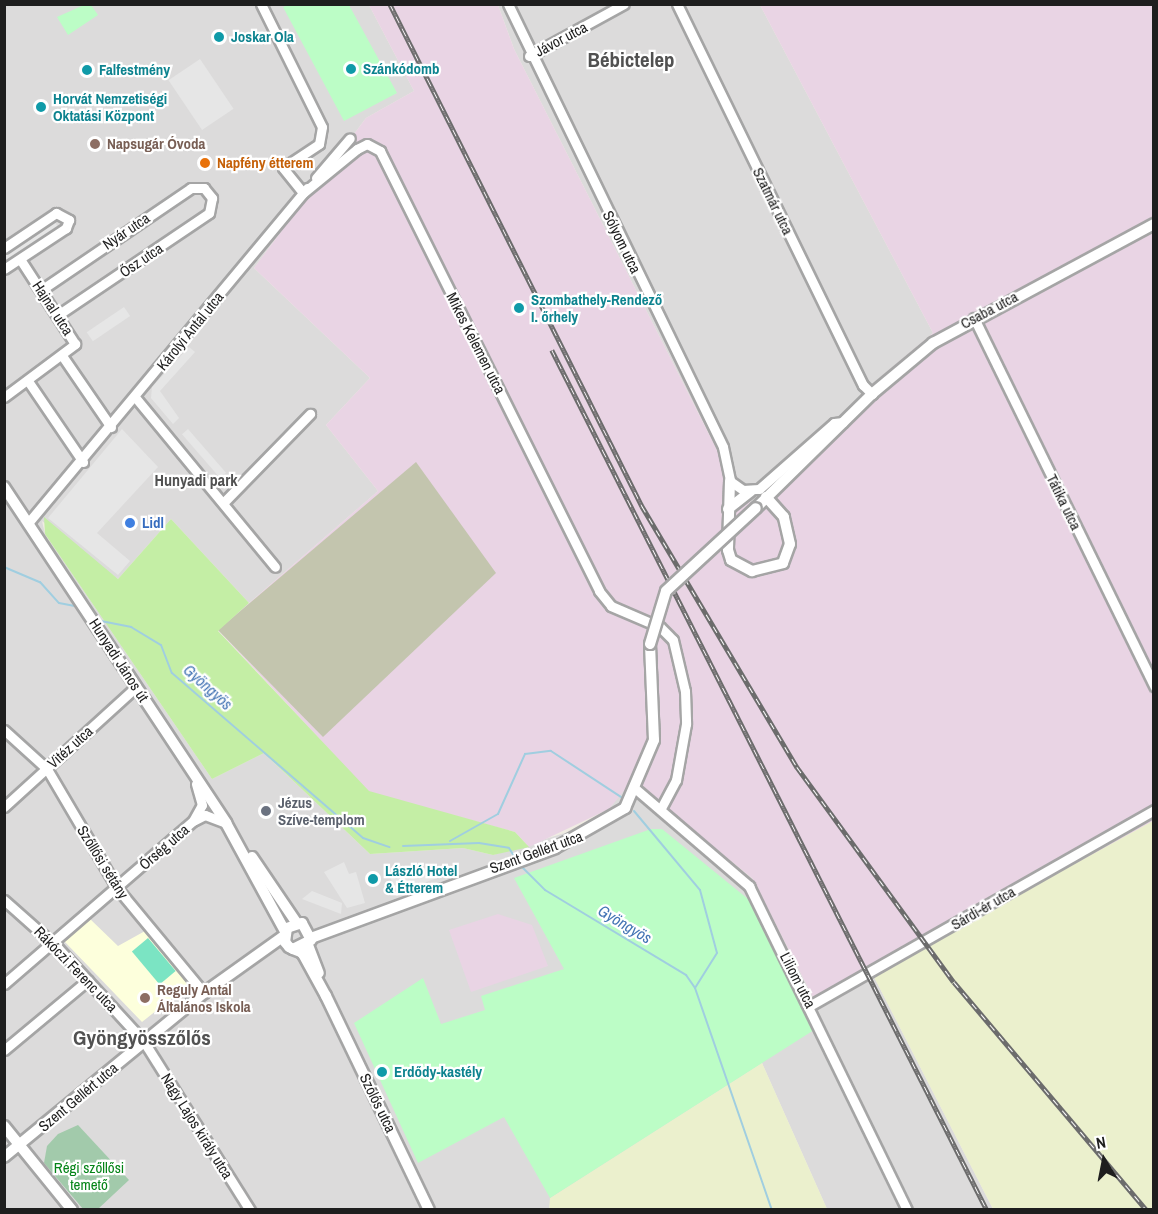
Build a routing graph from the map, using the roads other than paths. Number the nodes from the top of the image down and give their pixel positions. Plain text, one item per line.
1 (261, 4) edge
2 (508, 4) edge
3 (624, 4) edge
4 (676, 4) edge
5 (529, 56) junction
6 (350, 138) dead end
7 (303, 193) junction
8 (212, 198) joint
9 (1154, 225) edge
10 (4, 248) edge
11 (20, 259) junction
12 (4, 269) edge
13 (41, 290) junction
14 (58, 315) junction
15 (974, 318) junction
16 (63, 357) junction
17 (28, 381) junction
18 (872, 394) junction
19 (4, 397) edge
20 (135, 397) junction
21 (310, 414) dead end
22 (843, 422) junction
23 (111, 427) junction
24 (82, 462) junction
25 (730, 481) junction
26 (4, 487) edge
27 (751, 491) junction
28 (766, 498) junction
29 (225, 501) junction
30 (728, 509) junction
31 (28, 523) junction
32 (275, 567) dead end
33 (661, 597) joint
34 (1154, 686) edge
35 (136, 687) junction
36 (4, 730) edge
37 (47, 769) junction
38 (196, 776) junction
39 (637, 790) junction
40 (4, 807) edge
41 (661, 808) junction
42 (1154, 810) edge
43 (193, 821) junction
44 (226, 823) junction
45 (232, 833) junction
46 (117, 888) junction
47 (4, 900) edge
48 (296, 922) junction
49 (284, 933) junction
50 (309, 937) junction
51 (53, 943) junction
52 (291, 948) junction
53 (236, 969) junction
54 (88, 980) junction
55 (4, 984) edge
56 (204, 993) junction
57 (326, 996) junction
58 (811, 1005) junction
59 (144, 1042) junction
60 (4, 1050) edge
61 (4, 1126) edge
62 (21, 1145) junction
63 (4, 1157) edge
64 (72, 1209) edge
65 (250, 1209) edge
66 (429, 1209) edge
67 (907, 1209) edge

1 - 7 street
2 - 5 street, Sólyom utca
3 - 5 street, Jávor utca
4 - 18 street, Szatmár utca
5 - 25 street, Sólyom utca
6 - 7 street, Károlyi Antal utca
7 - 20 street, Károlyi Antal utca
7 - 41 street, Mikes Kelemen utca
8 - 13 street, Nyár utca
8 - 14 street, Ősz utca
9 - 15 street, Csaba utca
10 - 11 street
11 - 12 street
11 - 13 street, Hajnal utca
13 - 14 street, Hajnal utca
14 - 16 street, Hajnal utca
15 - 18 street, Csaba utca
15 - 34 street, Tátika utca
16 - 17 street, Hajnal utca
16 - 23 street, Hajnal utca
17 - 19 street, Hajnal utca
17 - 24 street
18 - 22 street, Csaba utca
20 - 23 street, Károlyi Antal utca
20 - 29 street
21 - 29 street
22 - 27 street, Csaba utca
22 - 28 street, Csaba utca
23 - 24 street, Károlyi Antal utca
24 - 31 street, Károlyi Antal utca
25 - 27 street
25 - 30 street
26 - 31 street, Hunyadi János út
27 - 30 street
28 - 30 street
28 - 33 street, Csaba utca, bridge
29 - 32 street
31 - 35 street, Hunyadi János út
33 - 39 street, Szent Gellért utca, bridge
35 - 37 street, Vitéz utca
35 - 38 street, Hunyadi János út
36 - 37 street, Szőllősi sétány
37 - 40 street, Vitéz utca
37 - 46 street, Szőllősi sétány
38 - 43 street, Őrség utca
38 - 44 street, Hunyadi János út
39 - 41 street, Liliom utca
39 - 50 street, Szent Gellért utca
41 - 58 street, Liliom utca
42 - 58 street, Sárdi-ér utca
43 - 44 street, Őrség utca
43 - 46 street, Őrség utca
44 - 45 street, Hunyadi János út
45 - 48 street, Hunyadi János út
45 - 49 street, Hunyadi János út
46 - 51 street, Őrség utca
46 - 56 street, Szőllősi sétány
47 - 51 street, Rákóczi Ferenc utca
48 - 49 street, Szent Gellért utca
48 - 50 street
49 - 52 street, Hunyadi János út
49 - 53 street, Szent Gellért utca
50 - 52 street, Szent Gellért utca
50 - 57 street, Szőlős utca
51 - 54 street, Rákóczi Ferenc utca
51 - 55 street, Őrség utca
52 - 53 street, Szent Gellért utca
52 - 57 street, Szőlős utca
53 - 56 street, Szent Gellért utca
54 - 59 street, Rákóczi Ferenc utca
54 - 60 street
56 - 59 street, Szent Gellért utca
57 - 66 street, Szőlős utca
58 - 67 street, Liliom utca
59 - 62 street, Szent Gellért utca
59 - 65 street, Nagy Lajos király utca
61 - 62 street
62 - 63 street, Szent Gellért utca
62 - 64 street

